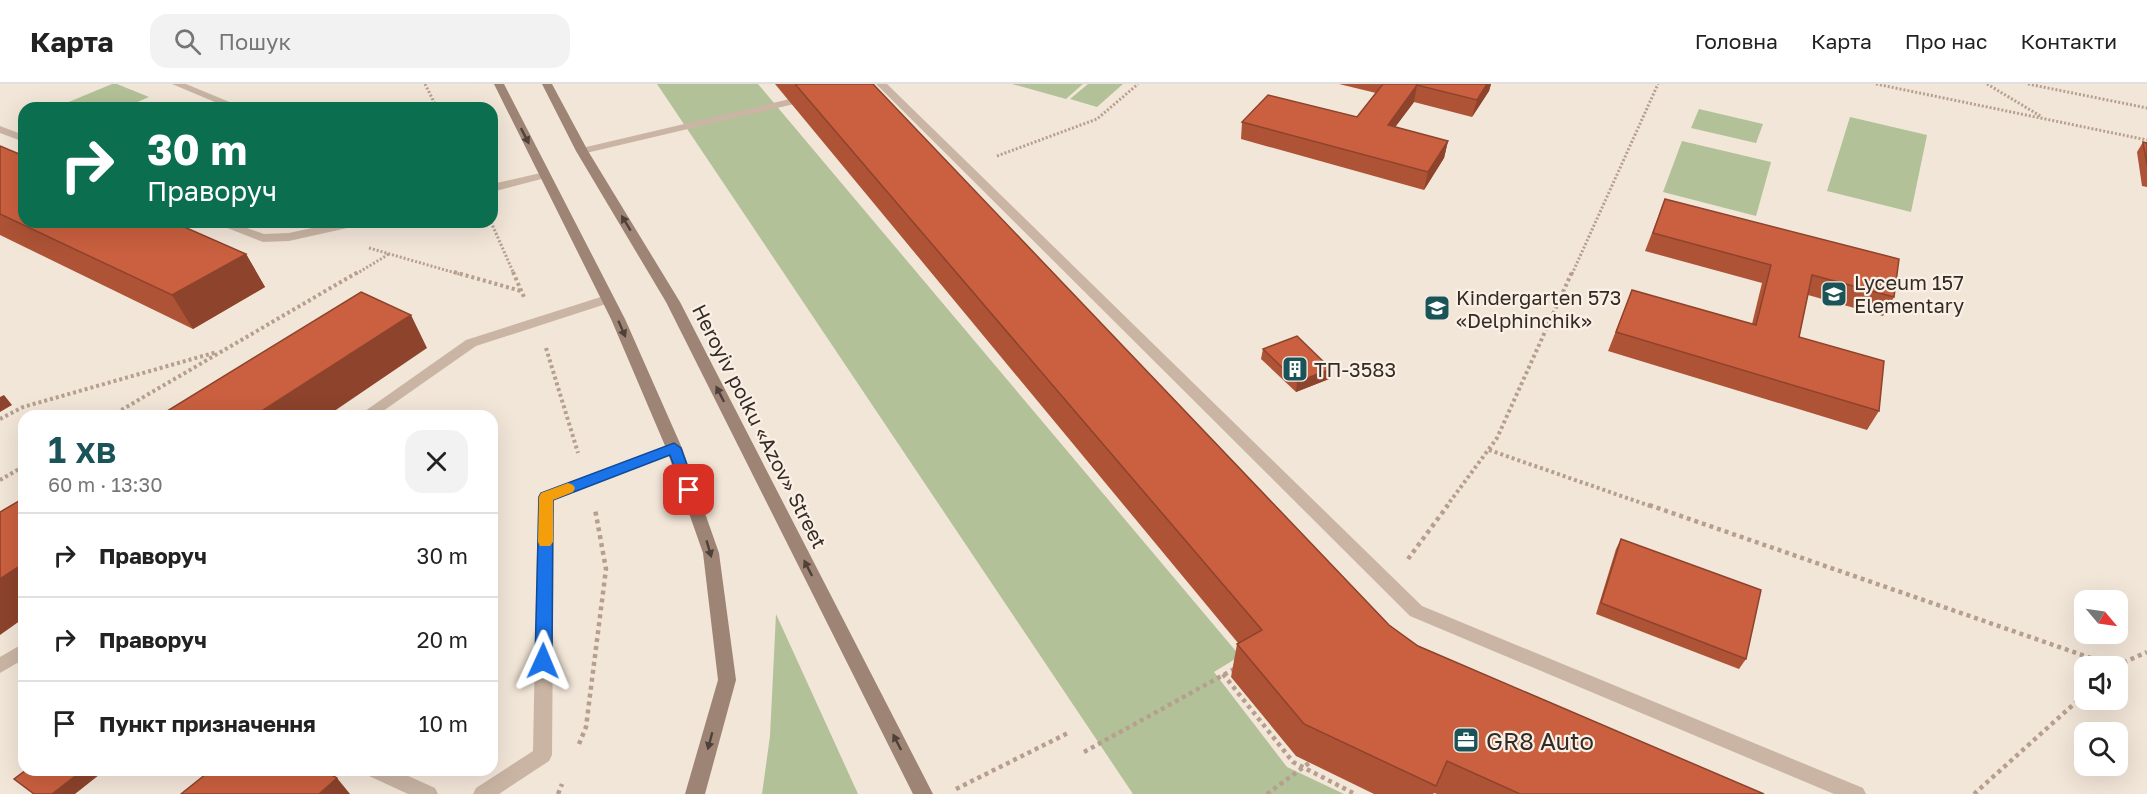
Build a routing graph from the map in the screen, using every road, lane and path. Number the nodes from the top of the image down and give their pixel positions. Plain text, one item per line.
1 (177, 84) edge
2 (425, 84) edge
3 (499, 84) edge
4 (547, 84) edge
5 (881, 84) edge
6 (1138, 84) edge
7 (1658, 84) edge
8 (1876, 84) edge
9 (1987, 84) edge
10 (2028, 84) edge
11 (224, 102) edge
12 (434, 102) edge
13 (790, 102) dead end
14 (2147, 108) edge
15 (2045, 119) junction
16 (0, 129) edge
17 (18, 136) edge
18 (2147, 140) edge
19 (582, 151) junction
20 (965, 167) junction
21 (545, 175) junction
22 (498, 187) edge
23 (231, 228) edge
24 (330, 228) edge
25 (494, 228) edge
26 (367, 248) dead end
27 (389, 254) junction
28 (522, 291) junction
29 (608, 299) junction
30 (536, 322) junction
31 (223, 351) junction
32 (121, 410) edge
33 (375, 410) edge
34 (0, 419) edge
35 (674, 448) junction
36 (1489, 450) junction
37 (18, 470) edge
38 (0, 480) edge
39 (586, 482) junction
40 (1390, 585) junction
41 (2147, 652) edge
42 (18, 654) edge
43 (2086, 656) edge
44 (2128, 660) edge
45 (1242, 664) edge
46 (0, 666) edge
47 (1223, 674) junction
48 (2074, 704) edge
49 (1070, 732) dead end
50 (578, 746) dead end
51 (1084, 752) dead end
52 (1309, 762) edge
53 (1302, 768) junction
54 (566, 775) dead end
55 (389, 776) edge
56 (428, 794) edge
57 (483, 794) edge
58 (558, 794) edge
59 (696, 794) edge
60 (923, 794) edge
61 (946, 794) edge
62 (1267, 794) edge
63 (1355, 794) edge
64 (1856, 794) edge
65 (1974, 794) edge

1 - 11 lane
2 - 12 path
3 -> 21 main road
4 - 19 main road, Heroyiv polku «Azov» Street
5 - 20 lane
6 - 20 path
7 - 36 path
8 - 15 path
9 - 15 path
10 - 14 path
13 - 19 lane
15 - 18 path
16 - 17 lane
60 -> 19 main road, Heroyiv polku «Azov» Street
20 - 40 lane
21 - 22 lane
21 - 29 main road
23 - 24 lane
25 - 28 path
26 - 27 path
27 - 28 path
27 - 31 path
28 - 30 path
29 - 30 lane
29 -> 35 main road
30 - 33 lane
30 - 39 path
31 - 32 path
31 - 34 path
35 - 39 lane
35 -> 59 main road
36 - 40 path
36 - 43 path
37 - 38 path
39 - 50 path
39 - 57 lane
40 - 64 lane
41 - 44 path
42 - 46 lane
45 - 47 path
47 - 51 path
47 - 53 path
48 - 65 path
49 - 61 path
52 - 53 path
53 - 62 path
53 - 63 path
54 - 58 path
55 - 56 lane

